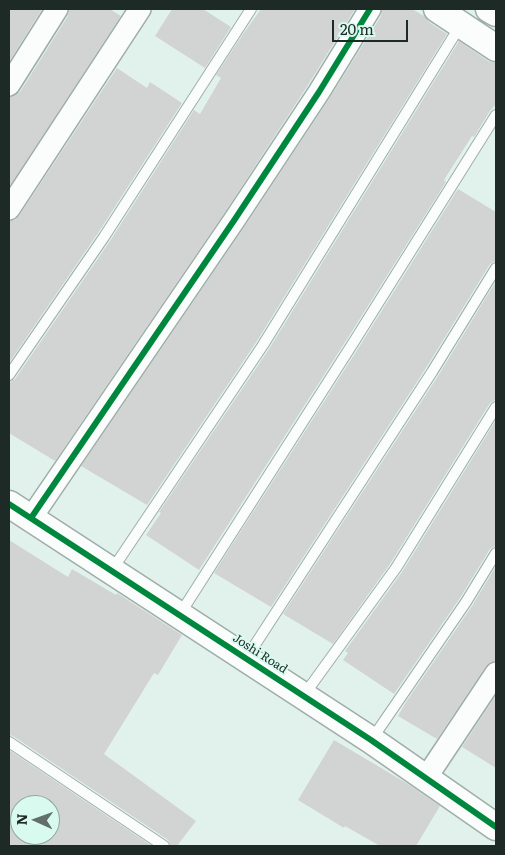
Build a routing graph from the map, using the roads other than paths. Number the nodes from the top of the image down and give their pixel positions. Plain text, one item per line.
1 (57, 9) edge
2 (140, 9) edge
3 (251, 9) edge
4 (370, 9) edge
5 (437, 9) edge
6 (489, 9) edge
7 (496, 14) edge
8 (461, 24) junction
9 (496, 48) edge
10 (9, 85) edge
11 (496, 115) edge
12 (9, 209) edge
13 (496, 268) edge
14 (9, 376) edge
15 (496, 407) edge
16 (9, 504) edge
17 (31, 518) junction
18 (496, 553) edge
19 (112, 571) junction
20 (179, 615) junction
21 (246, 658) junction
22 (496, 673) edge
23 (303, 696) junction
24 (371, 740) junction
25 (9, 742) edge
26 (426, 778) junction
27 (496, 827) edge
28 (164, 846) edge

1 - 10 street
2 - 12 street
3 - 14 lane
4 - 17 street
5 - 8 street
6 - 7 street
8 - 9 street
8 - 19 lane
11 - 20 lane
13 - 21 lane
15 - 23 lane
16 - 17 street, Joshi Road
17 - 19 street, Joshi Road
18 - 24 lane
19 - 20 street, Joshi Road
20 - 21 street, Joshi Road
21 - 23 street, Joshi Road
22 - 26 street
23 - 24 street, Joshi Road
24 - 26 street, Joshi Road
25 - 28 lane
26 - 27 street, Joshi Road

